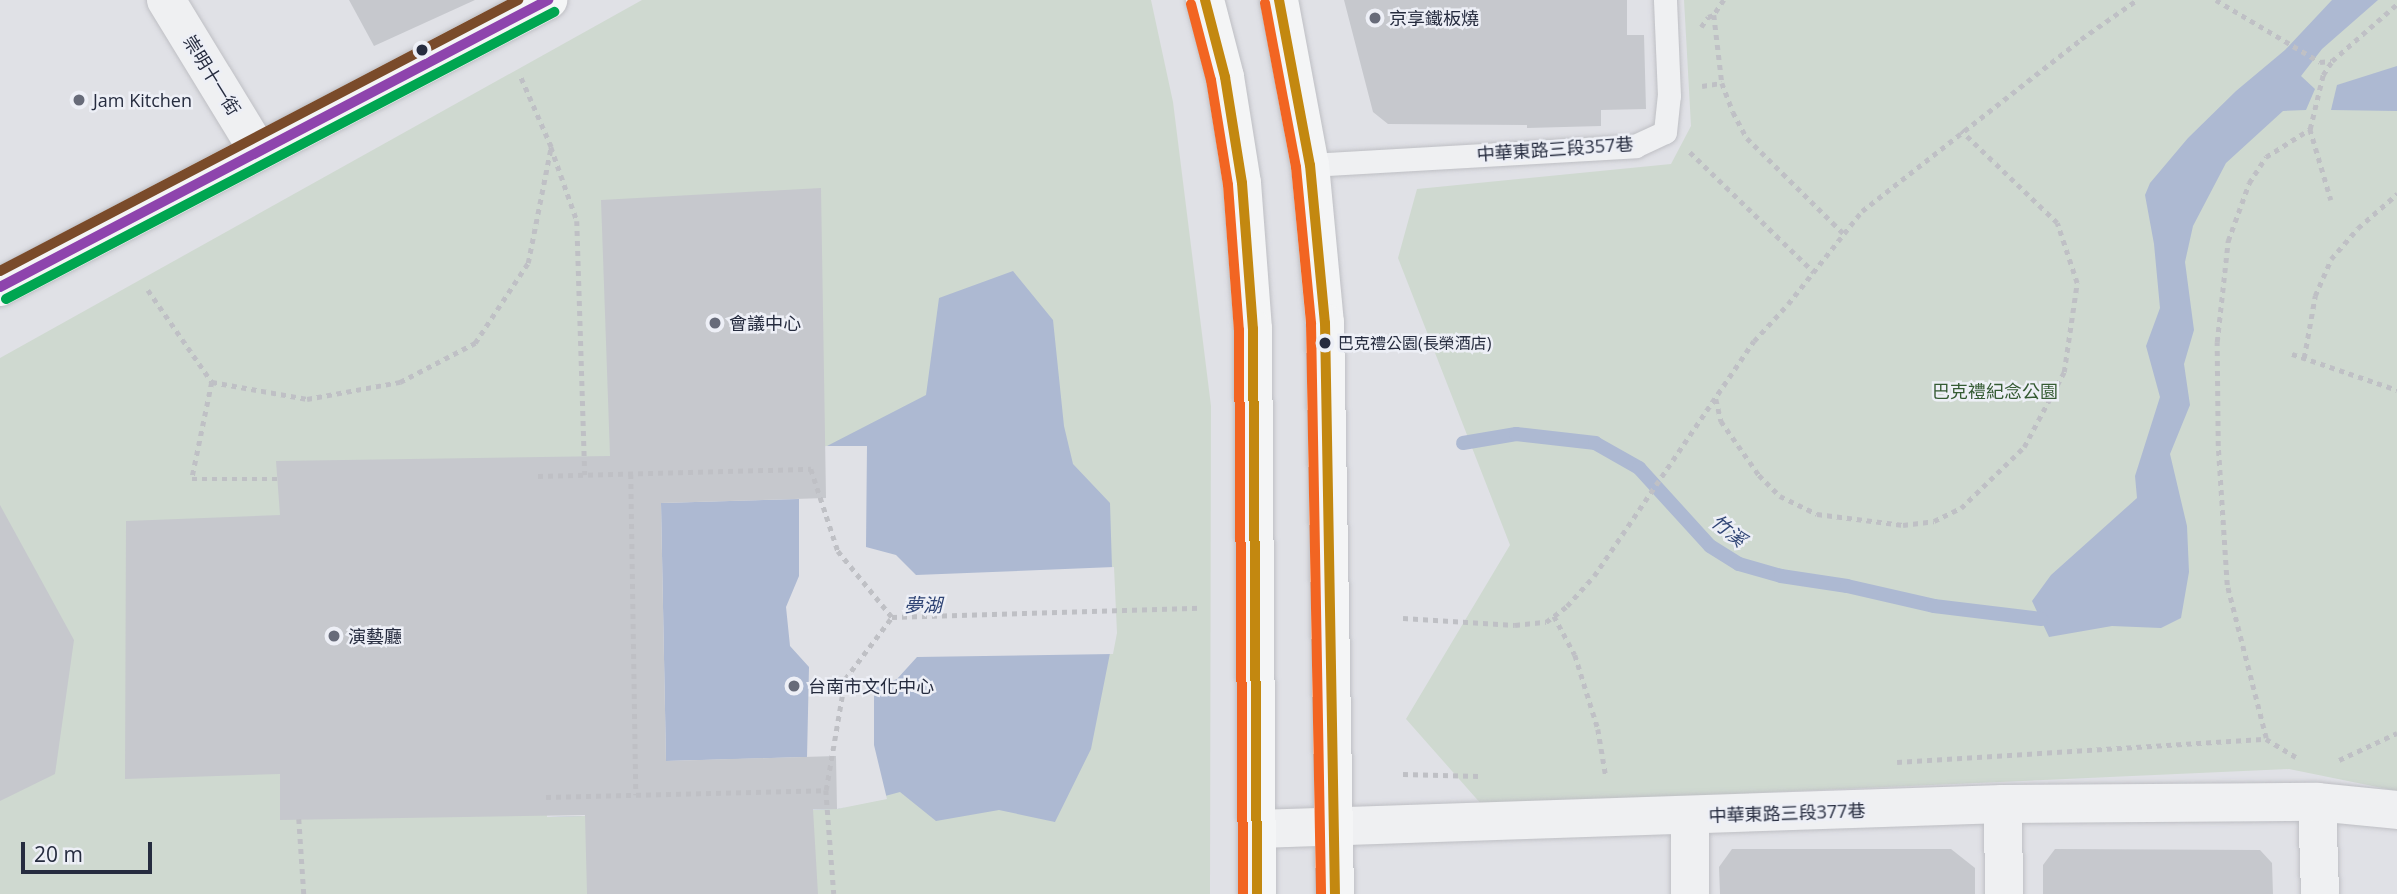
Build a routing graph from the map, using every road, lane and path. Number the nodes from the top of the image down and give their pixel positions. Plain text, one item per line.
1 (166, 0) edge
2 (548, 0) edge
3 (1205, 0) edge
4 (1279, 0) edge
5 (1665, 0) edge
6 (1724, 0) edge
7 (2137, 0) edge
8 (2216, 0) edge
9 (2397, 4) edge
10 (2332, 61) junction
11 (520, 76) dead end
12 (1722, 83) junction
13 (1698, 86) dead end
14 (2310, 130) junction
15 (1961, 131) junction
16 (1665, 132) junction
17 (551, 147) junction
18 (258, 150) junction
19 (1310, 164) junction
20 (2397, 194) edge
21 (2331, 200) dead end
22 (1844, 234) junction
23 (1814, 272) junction
24 (0, 287) edge
25 (148, 290) dead end
26 (2292, 354) dead end
27 (2304, 358) junction
28 (212, 382) junction
29 (2397, 390) edge
30 (1716, 399) junction
31 (631, 474) junction
32 (585, 475) junction
33 (538, 476) dead end
34 (278, 479) dead end
35 (1200, 607) dead end
36 (1554, 616) junction
37 (892, 617) junction
38 (1403, 618) dead end
39 (2397, 733) edge
40 (2266, 739) junction
41 (2296, 757) dead end
42 (2339, 760) dead end
43 (1895, 762) dead end
44 (1403, 774) dead end
45 (1484, 776) dead end
46 (1593, 780) dead end
47 (826, 790) junction
48 (636, 795) junction
49 (546, 797) dead end
50 (2317, 802) junction
51 (2003, 804) junction
52 (2397, 810) edge
53 (1690, 817) junction
54 (299, 820) dead end
55 (1334, 828) junction
56 (1258, 829) junction
57 (304, 894) edge
58 (834, 894) edge
59 (1257, 894) edge
60 (1335, 894) edge
61 (1690, 894) edge
62 (2004, 894) edge
63 (2320, 894) edge

1 - 18 street, 崇明十一街
2 - 18 main road
3 - 56 main road
4 - 19 main road
5 - 16 lane
6 - 12 path
7 - 15 path
8 - 10 path
9 - 10 path
10 - 14 path
11 - 17 path
12 - 13 path
12 - 22 path
14 - 21 path
14 - 40 path
15 - 22 path
15 - 30 path
16 - 19 lane, 中華東路三段357巷
16 - 23 path
17 - 28 path
17 - 32 path
18 - 24 main road
19 - 55 main road
20 - 27 path
22 - 23 path
23 - 30 path
25 - 28 path
26 - 27 path
27 - 29 path
28 - 34 path
30 - 36 path
31 - 32 path
31 - 37 path
31 - 48 path
32 - 33 path
35 - 37 path
36 - 38 path
36 - 46 path
37 - 47 path
39 - 42 path
40 - 41 path
40 - 43 path
44 - 45 path
47 - 48 path
47 - 58 path
48 - 49 path
50 - 51 street, 中華東路三段377巷
50 - 52 street, 中華東路三段377巷
50 - 63 street
51 - 53 street, 中華東路三段377巷
51 - 62 street
53 - 55 street, 中華東路三段377巷
53 - 61 street
54 - 57 path
55 - 56 street, 中華東路三段377巷
55 - 60 main road
56 - 59 main road

